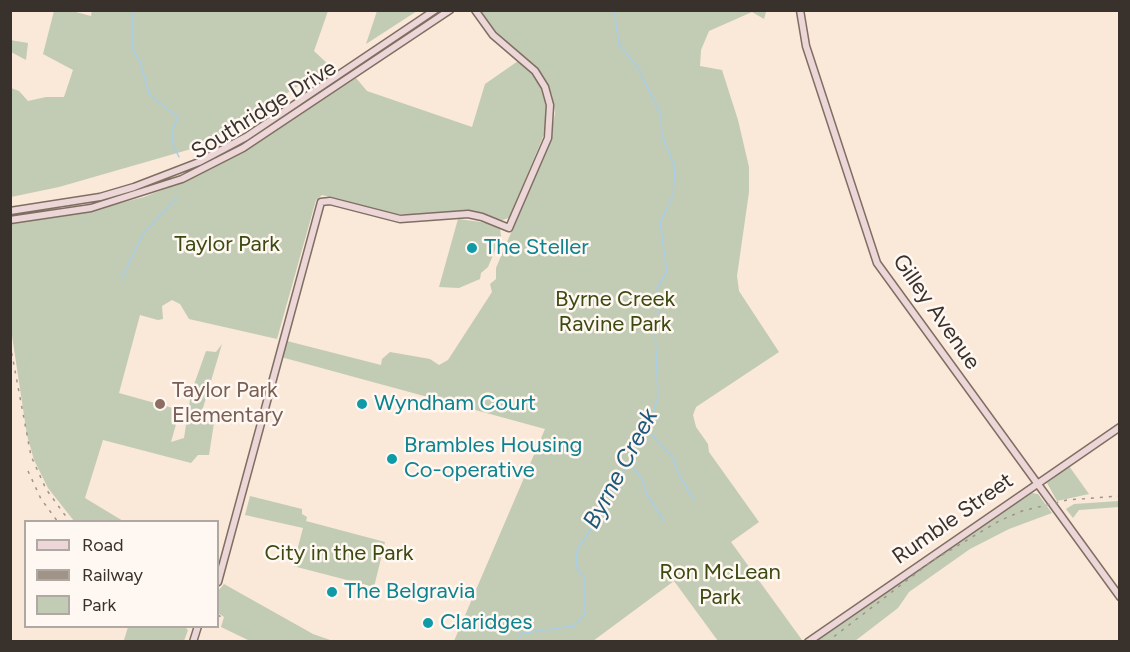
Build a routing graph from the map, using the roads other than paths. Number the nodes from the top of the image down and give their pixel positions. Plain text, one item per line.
1 (435, 10) edge
2 (450, 10) edge
3 (475, 10) edge
4 (800, 10) edge
5 (10, 211) edge
6 (10, 220) edge
7 (1119, 428) edge
8 (1037, 483) junction
9 (219, 578) edge
10 (1119, 597) edge
11 (808, 642) edge

1 - 5 street, Southridge Drive
2 - 6 street, Southridge Drive
3 - 9 street
4 - 8 street, Gilley Avenue
7 - 8 street, Rumble Street
8 - 10 street, Gilley Avenue
8 - 11 street, Rumble Street

